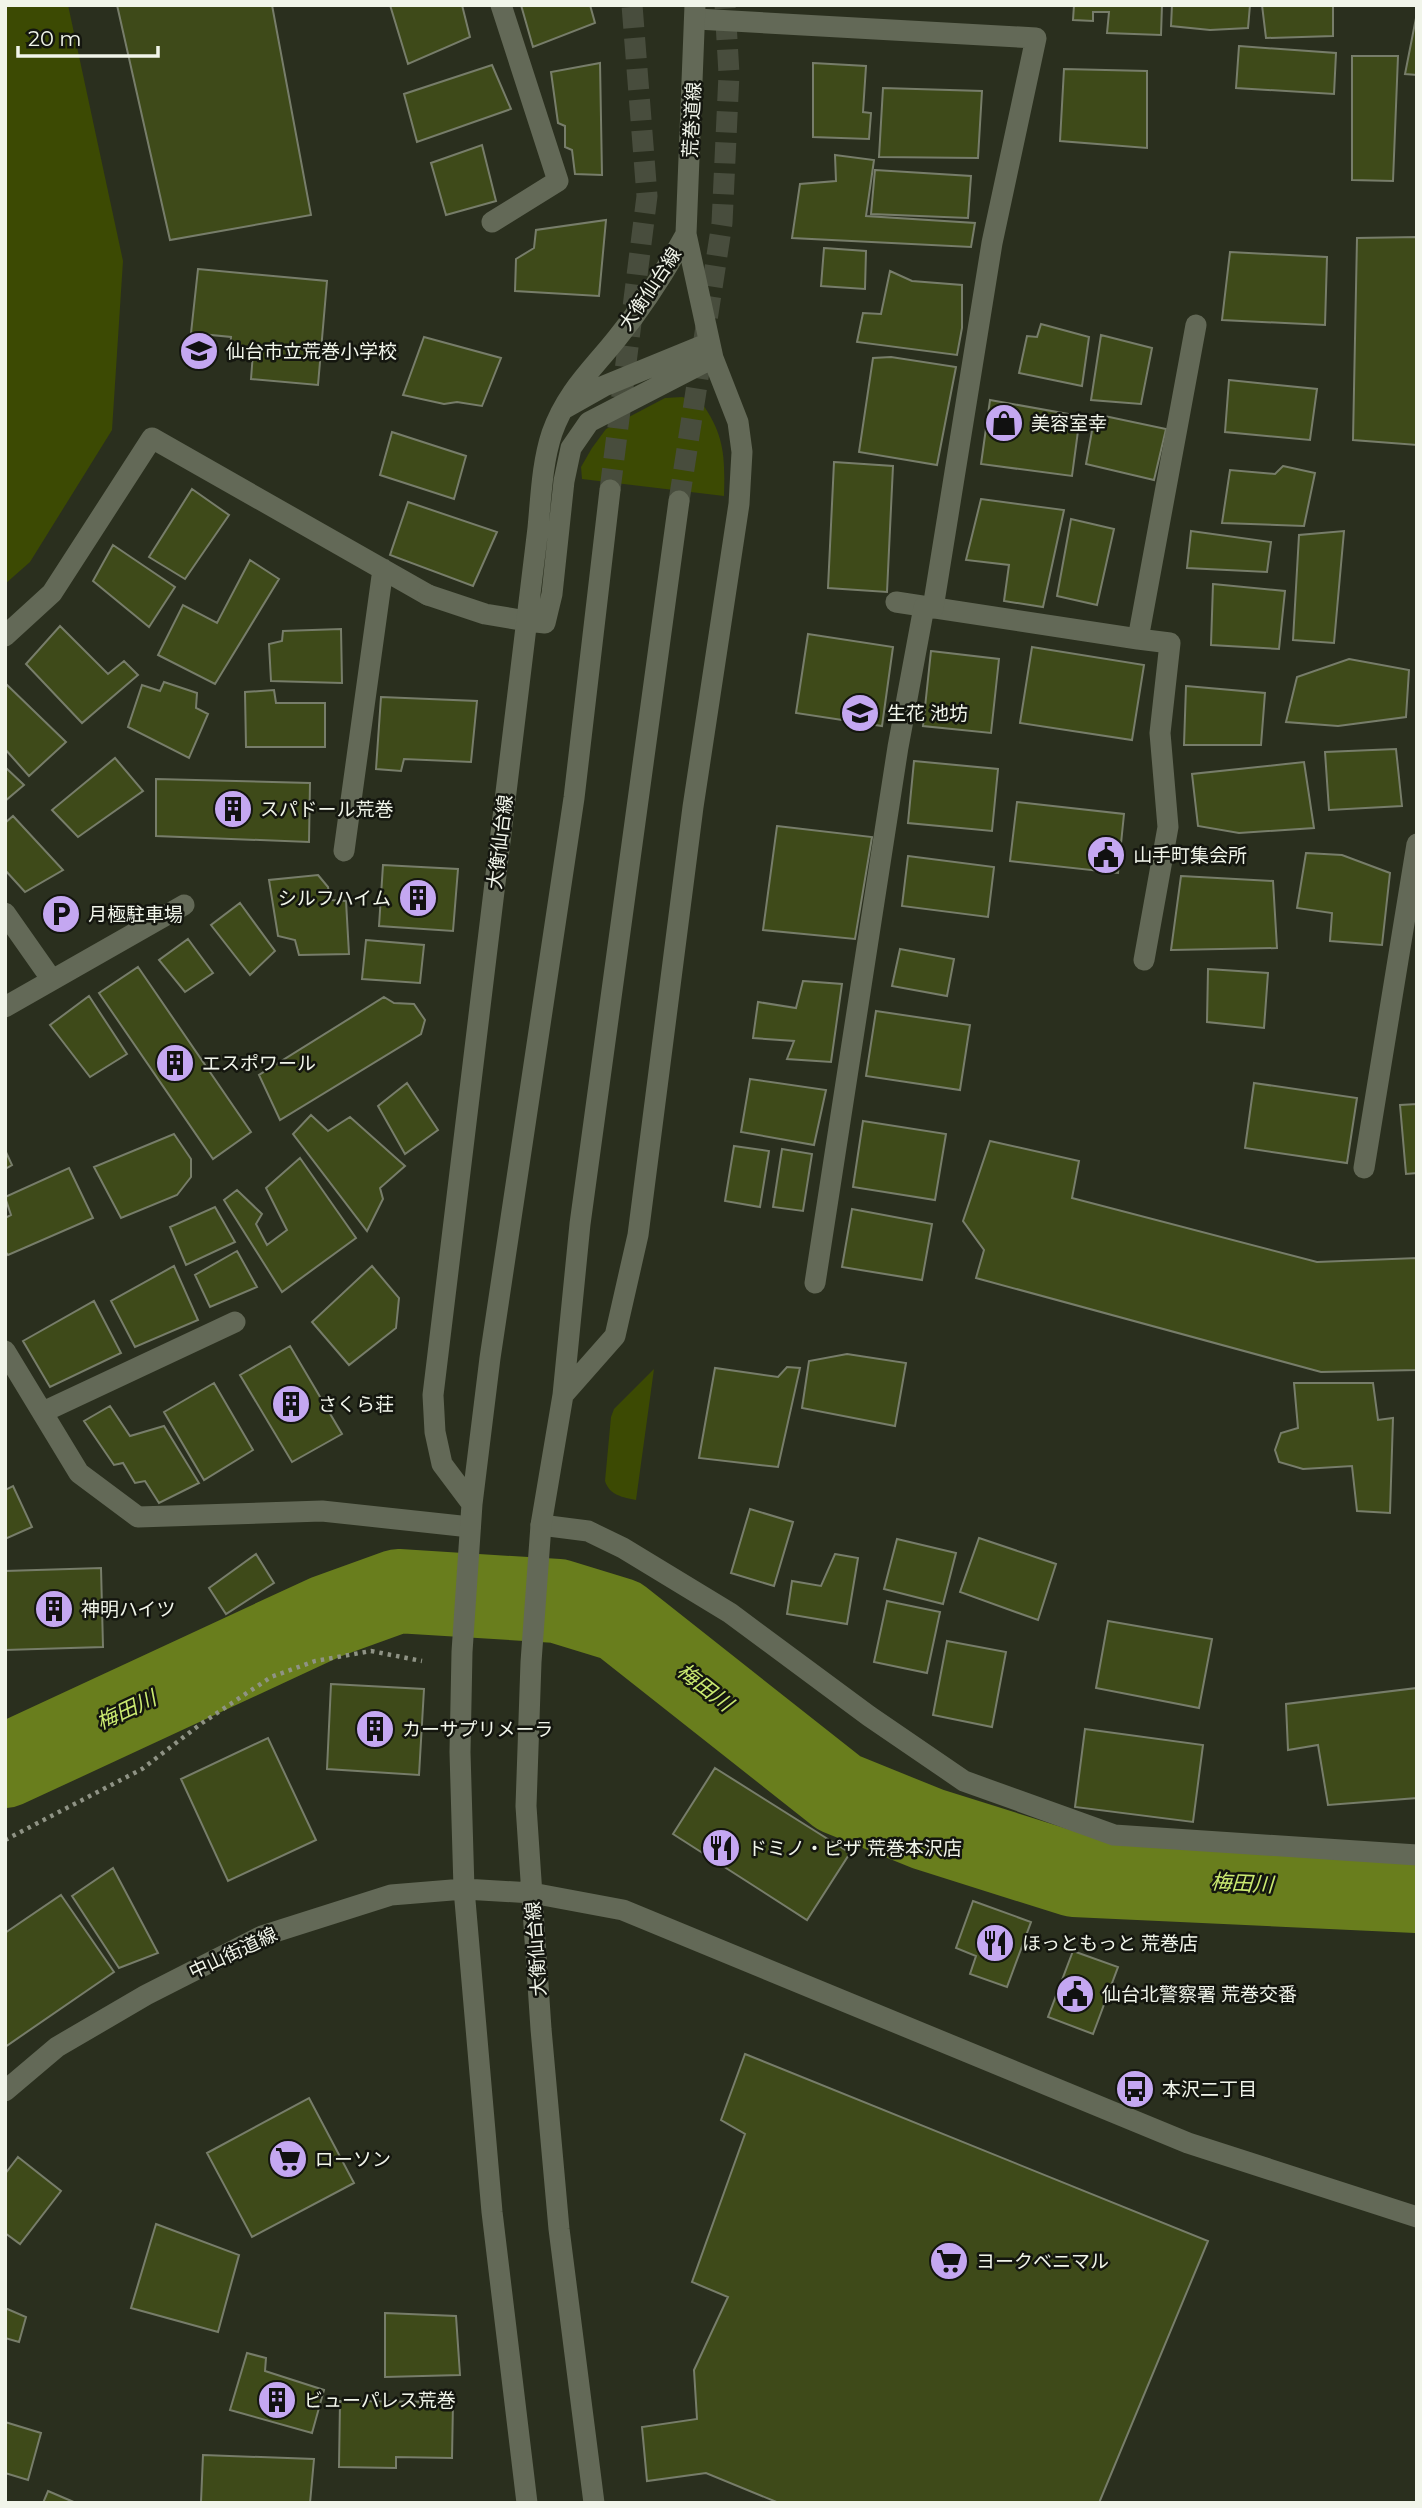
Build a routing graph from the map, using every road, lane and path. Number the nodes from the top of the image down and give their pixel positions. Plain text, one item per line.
1 (502, 5) edge
2 (696, 12) edge
3 (492, 222) dead end
4 (686, 234) junction
5 (1196, 325) dead end
6 (711, 351) junction
7 (563, 409) junction
8 (610, 490) tunnel mouth
9 (679, 501) tunnel mouth
10 (383, 569) junction
11 (896, 602) dead end
12 (928, 607) junction
13 (527, 621) junction
14 (5, 636) edge
15 (1138, 639) junction
16 (1417, 844) edge
17 (344, 851) dead end
18 (184, 905) dead end
19 (5, 913) edge
20 (1144, 960) dead end
21 (52, 980) junction
22 (5, 1007) edge
23 (1364, 1168) dead end
24 (815, 1283) dead end
25 (235, 1322) dead end
26 (5, 1351) edge
27 (563, 1395) junction
28 (43, 1412) junction
29 (472, 1504) junction
30 (541, 1525) junction
31 (470, 1527) junction
32 (422, 1661) dead end
33 (5, 1840) edge
34 (1417, 1855) edge
35 (464, 1889) junction
36 (532, 1894) junction
37 (5, 2091) edge
38 (1417, 2217) edge
39 (594, 2499) edge
40 (527, 2502) edge

1 - 3 main road
2 - 4 main road, 荒巻道線
2 - 12 main road
4 - 6 main road, 大衡仙台線
4 - 7 main road, 大衡仙台線
5 - 15 main road
6 - 7 main road
6 - 13 main road
6 - 27 main road, 大衡仙台線
7 - 13 main road, 大衡仙台線
8 - 29 main road
9 - 27 main road, 大衡仙台線
10 - 13 main road
10 - 14 main road
10 - 17 main road
11 - 12 main road
12 - 15 main road
12 - 24 main road
13 - 29 main road, 大衡仙台線
15 - 20 main road
16 - 23 main road
18 - 21 main road
19 - 21 main road
21 - 22 main road
25 - 28 main road
26 - 28 main road
27 - 30 main road, 大衡仙台線
28 - 31 main road
29 - 31 main road
30 - 34 main road
30 - 36 main road, 大衡仙台線
31 - 35 main road
32 - 33 path
35 - 36 main road, 中山街道線
35 - 37 main road, 中山街道線
35 - 40 main road
36 - 38 main road, 中山街道線
36 - 39 main road, 大衡仙台線

